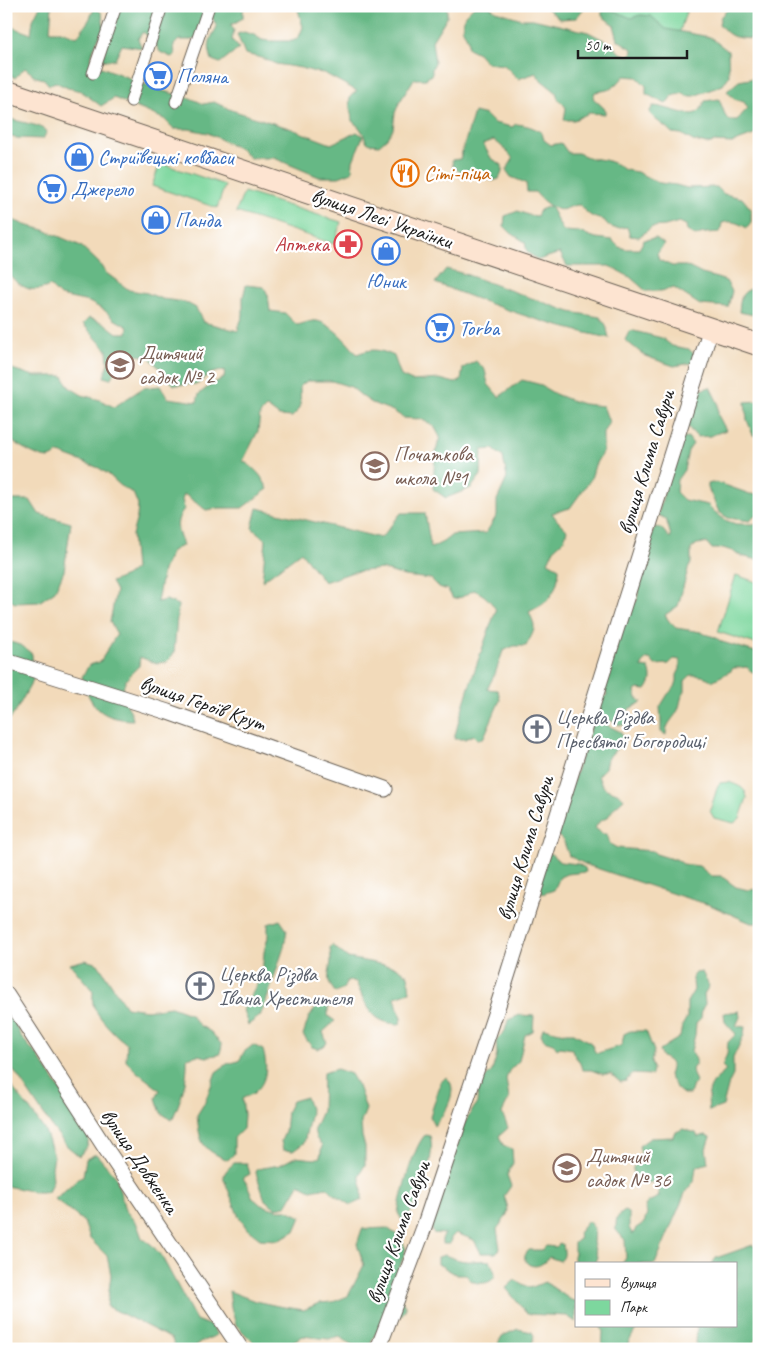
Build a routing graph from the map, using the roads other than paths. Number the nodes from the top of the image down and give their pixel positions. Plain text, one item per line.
1 (116, 6) edge
2 (162, 6) edge
3 (209, 6) edge
4 (94, 73) dead end
5 (6, 91) edge
6 (132, 101) dead end
7 (176, 102) dead end
8 (711, 328) junction
9 (759, 345) edge
10 (6, 661) edge
11 (385, 789) dead end
12 (6, 994) edge
13 (241, 1349) edge
14 (378, 1349) edge

1 - 4 street
2 - 6 street
3 - 7 street
5 - 8 main road, вулиця Лесі Українки
8 - 9 main road, вулиця Лесі Українки
8 - 14 street, вулиця Клима Савури
10 - 11 street, вулиця Героїв Крут
12 - 13 street, вулиця Довженка

